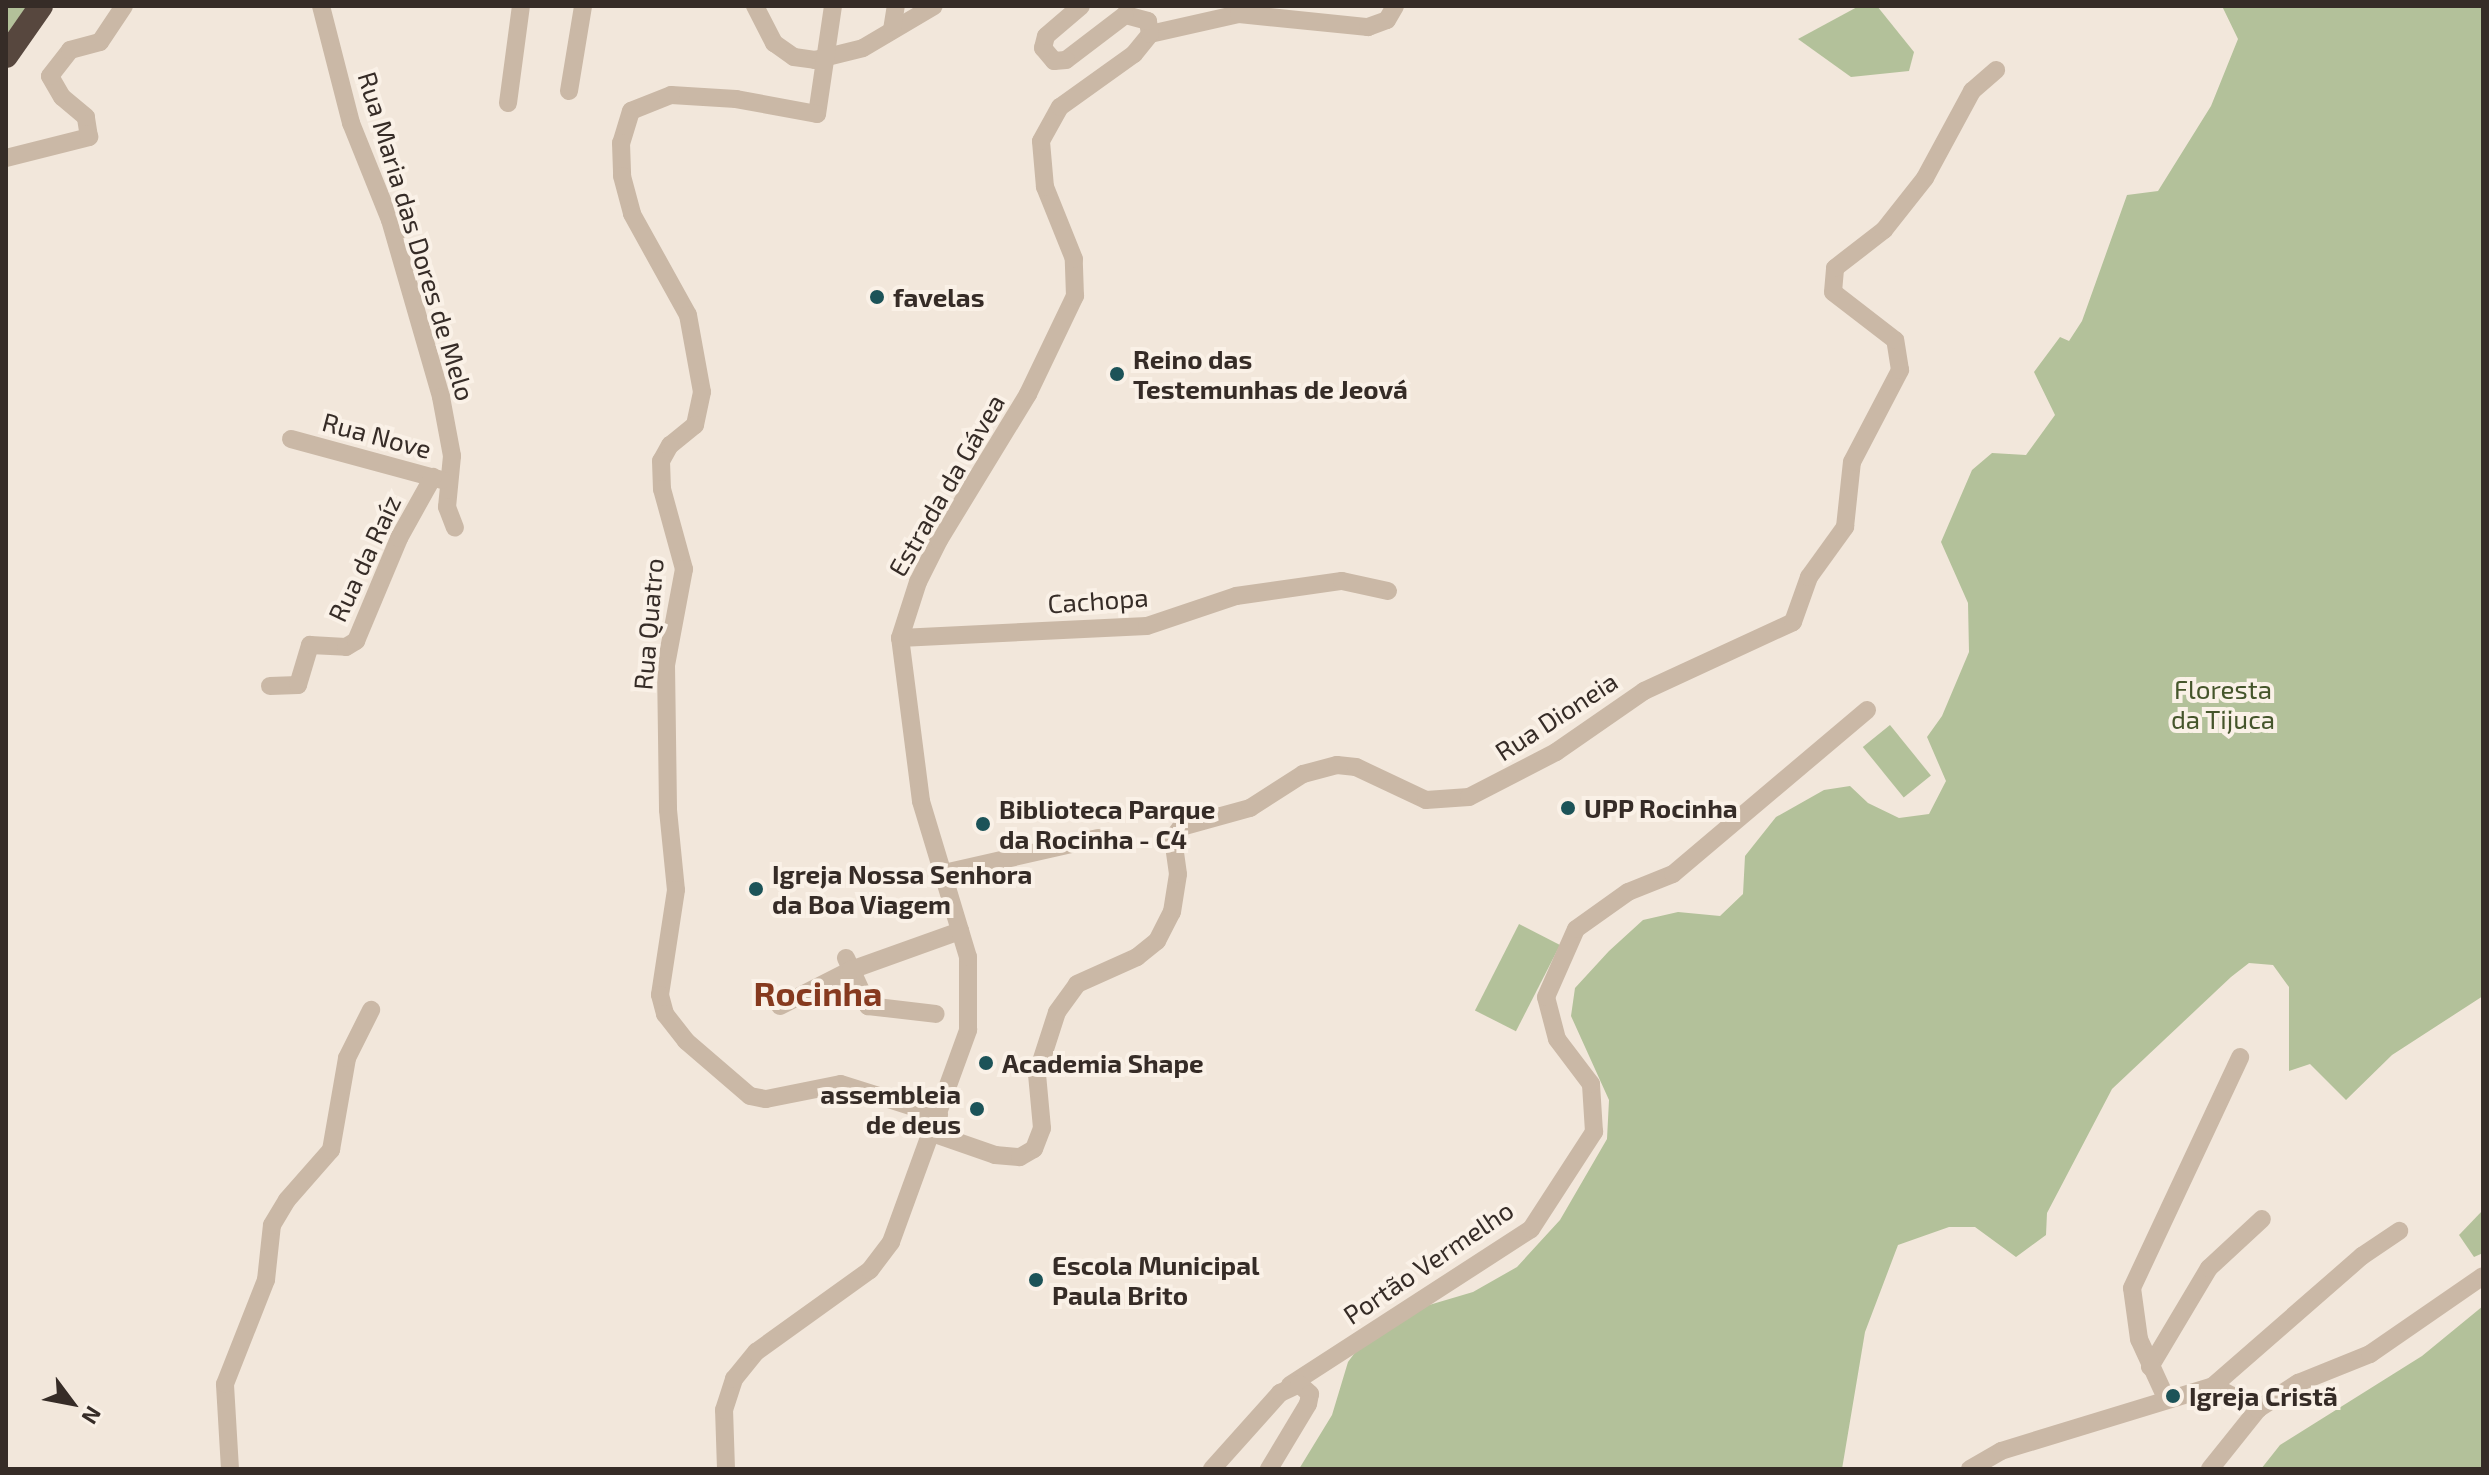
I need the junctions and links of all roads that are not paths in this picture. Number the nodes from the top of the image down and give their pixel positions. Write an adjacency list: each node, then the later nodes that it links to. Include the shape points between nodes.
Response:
1 (41, 6): 16 (highway)
2 (124, 6): 21 (street, via 100,42 70,50 50,76 62,97 86,117 89,137)
3 (321, 6): 23 (street, Rua Maria das Dores de Melo, via 351,123 390,220 441,397 452,456)
4 (521, 6): 20 (street)
5 (583, 6): 19 (street)
6 (755, 6): 13 (street)
7 (769, 6): 13 (street)
8 (833, 6): 17 (street)
9 (896, 6): 14 (street)
10 (934, 6): 14 (street)
11 (1081, 6): 15 (street, via 1046,36 1043,48 1054,61 1066,60 1125,15 1148,21)
12 (1395, 6): 15 (street, via 1387,20 1368,27 1239,14)
13 (765, 29): 17 (street, via 794,57)
14 (892, 30): 17 (street, via 863,48)
15 (1150, 34): 26 (street, Estrada da Gávea, via 1134,54 1072,96 1046,128 1041,167 1074,259 1075,296 1028,394 939,540)
16 (6, 56)
17 (825, 60): 37 (street, Rua Quatro, via 817,114 736,99 671,95 631,111 621,143 622,176 632,214 688,315 702,392 695,425 670,445 661,461 662,489 684,569 666,665 668,810 676,890 660,995 665,1014 686,1041 750,1096 766,1099 841,1084)
18 (1996, 70): 38 (street, Rua Dioneia, via 1972,91 1925,178 1884,230 1835,268 1833,292 1895,340 1900,370 1852,462 1845,527 1809,577 1797,615 1786,628 1684,670 1613,709 1556,752 1469,797 1426,800 1356,767 1337,765 1303,774 1250,808 1181,827 1173,838 1178,874 1172,912 1157,941 1137,957 1077,984 1057,1012 1037,1074 1042,1128 1034,1149 1020,1157 995,1155)
19 (569, 91)
20 (508, 103)
21 (6, 158)
22 (291, 439): 23 (street, Rua Nove)
23 (441, 480): 24 (street, Rua Maria das Dores de Melo); 27 (street, Rua da Raíz, via 399,538 356,641 346,647 310,645 298,685)
24 (455, 528)
25 (1388, 591): 26 (street, Cachopa, via 1342,581 1236,596 1147,626)
26 (900, 638): 30 (street, Estrada da Gávea, via 910,743)
27 (270, 686)
28 (1867, 710): 43 (street, Portão Vermelho, via 1673,874 1628,892 1576,929 1546,997 1557,1039 1591,1084 1594,1132 1531,1229)
29 (1098, 838): 30 (street)
30 (944, 873): 31 (street, Estrada da Gávea)
31 (960, 931): 32 (street); 37 (street, Estrada da Gávea, via 972,997 968,1030)
32 (849, 964): 33 (street); 35 (street, via 868,1006)
33 (780, 1006)
34 (371, 1010): 47 (street, via 347,1058 331,1150 272,1225 266,1280 225,1384)
35 (936, 1014)
36 (2240, 1057): 42 (street, via 2132,1288 2139,1339)
37 (939, 1115): 38 (street, Estrada da Gávea)
38 (932, 1133): 48 (street, Estrada da Gávea, via 899,1227 880,1258 742,1366 724,1410)
39 (2262, 1219): 42 (street, via 2209,1268)
40 (2399, 1231): 44 (street, via 2362,1256)
41 (2483, 1276): 46 (street, via 2370,1354 2298,1383)
42 (2150, 1367): 45 (street)
43 (1290, 1385): 49 (street); 50 (street, via 1305,1387 1308,1404)
44 (2213, 1386): 45 (street); 46 (street)
45 (2166, 1398): 51 (street, via 2147,1410 2001,1451)
46 (2258, 1409): 52 (street)
47 (230, 1469)
48 (726, 1469)
49 (1212, 1469)
50 (1269, 1469)
51 (1970, 1469)
52 (2210, 1469)

